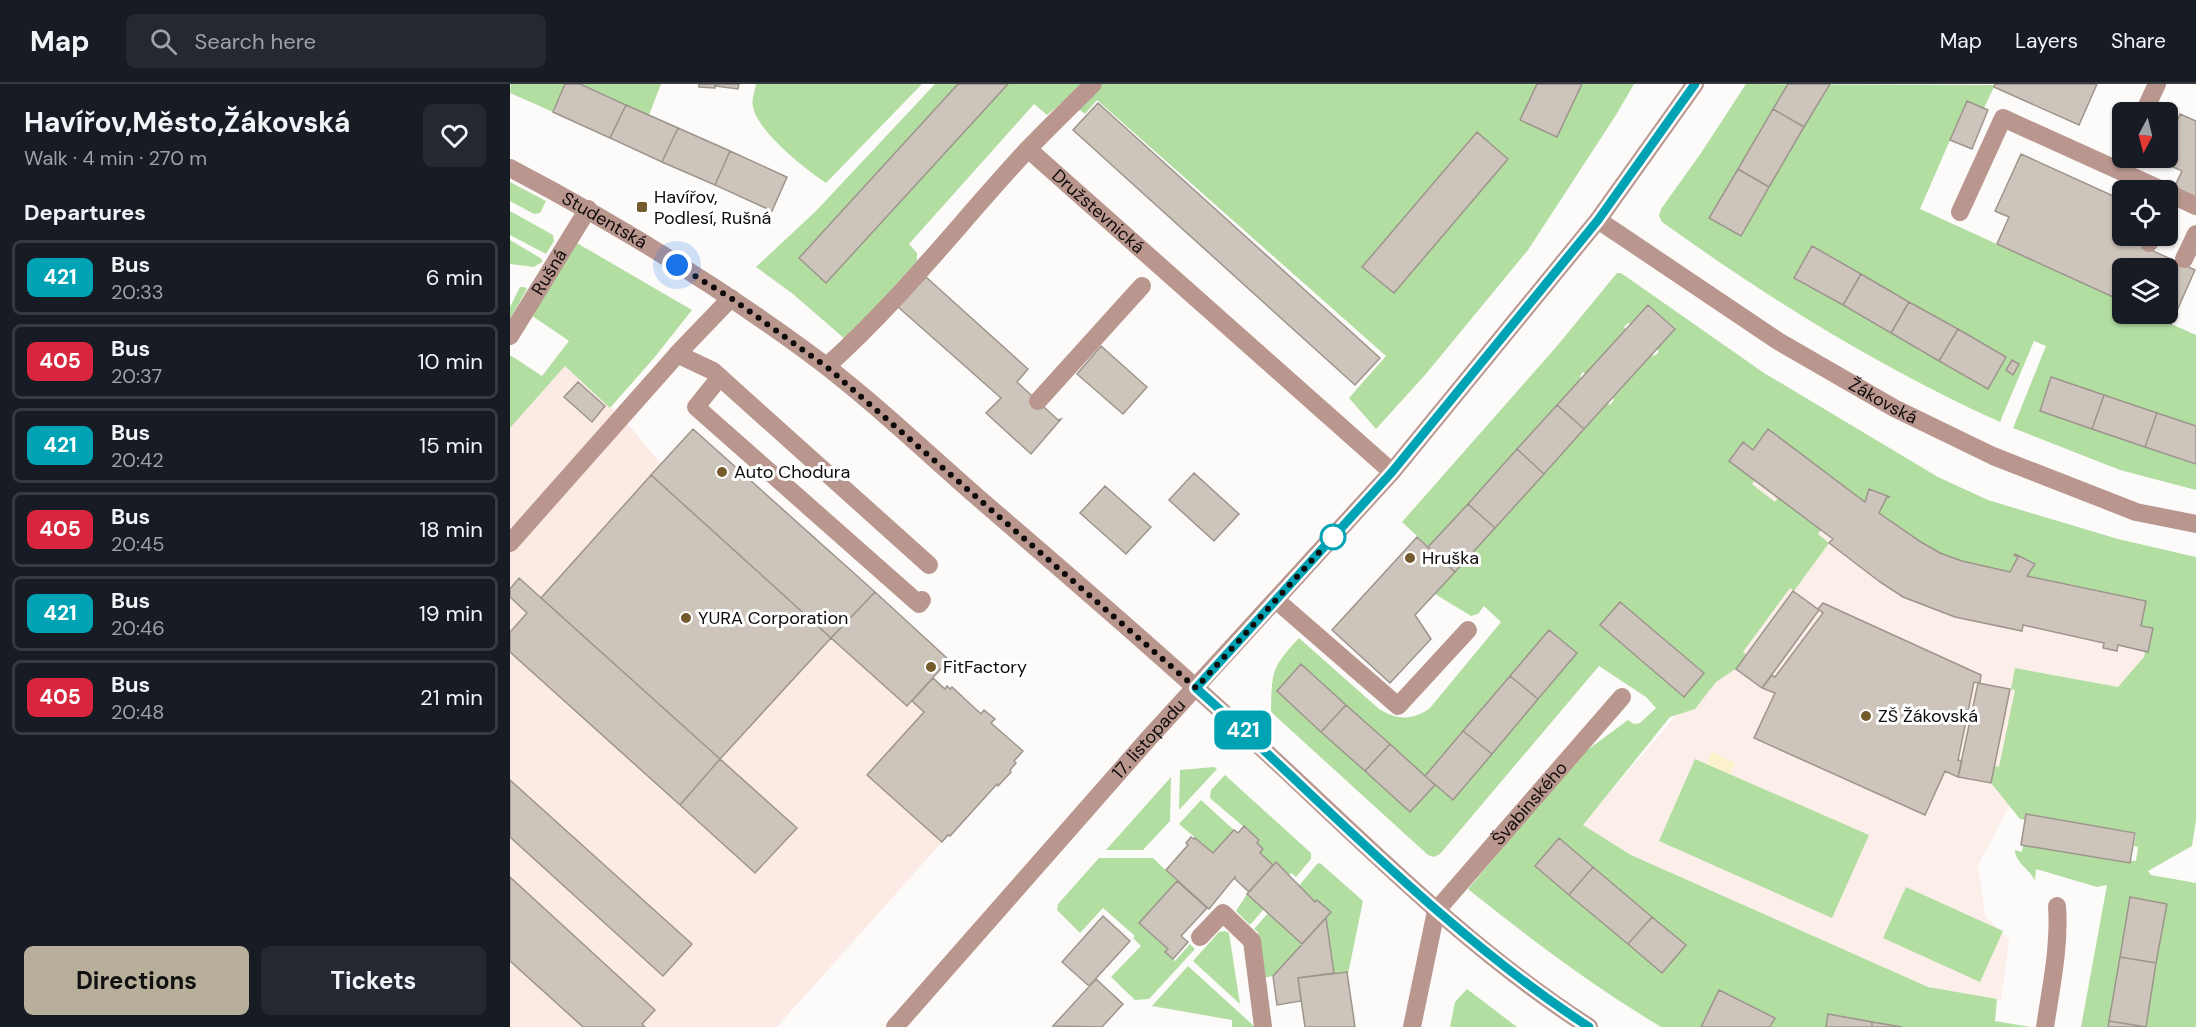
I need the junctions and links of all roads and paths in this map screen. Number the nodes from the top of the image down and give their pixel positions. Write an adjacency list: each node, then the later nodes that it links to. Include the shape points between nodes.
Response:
1 (1093, 84): 5 (street)
2 (1695, 84): 14 (street, 17. listopadu)
3 (2157, 84): 4 (street)
4 (2149, 102)
5 (1028, 149): 21 (street, via 921,270); 24 (street, Družstevnická)
6 (2112, 161): 13 (street, via 2003,118)
7 (510, 168): 12 (street, Studentská)
8 (2126, 168): 9 (street)
9 (2144, 180)
10 (2178, 199): 11 (street)
11 (2196, 206)
12 (588, 209): 18 (street, Studentská); 19 (street, Rušná)
13 (1960, 212)
14 (1598, 220): 24 (street, 17. listopadu); 25 (street, Žákovská, via 1778,341 1894,408 1993,456 2136,512)
15 (2196, 234): 16 (street)
16 (2184, 259)
17 (1142, 286): 23 (street)
18 (731, 298): 20 (street); 21 (street, Studentská)
19 (510, 336)
20 (677, 354): 22 (street); 26 (street)
21 (827, 366): 31 (street, Studentská)
22 (714, 375): 27 (street); 29 (street, via 696,407)
23 (1038, 401)
24 (1392, 472): 28 (street, 17. listopadu)
25 (2196, 524)
26 (510, 543)
27 (929, 565)
28 (1276, 600): 30 (street, via 1398,706); 31 (street, 17. listopadu)
29 (915, 601)
30 (1468, 630)
31 (1196, 688): 34 (street, Studentská); 36 (street, 17. listopadu)
32 (1622, 697): 34 (street, Švabinského)
33 (2057, 906): 40 (street, via 2056,954)
34 (1436, 911): 38 (street); 39 (street, Studentská)
35 (1200, 938): 37 (street, via 1223,913 1252,941)
36 (895, 1027)
37 (1263, 1027)
38 (1412, 1027)
39 (1589, 1027)
40 (2045, 1027)

